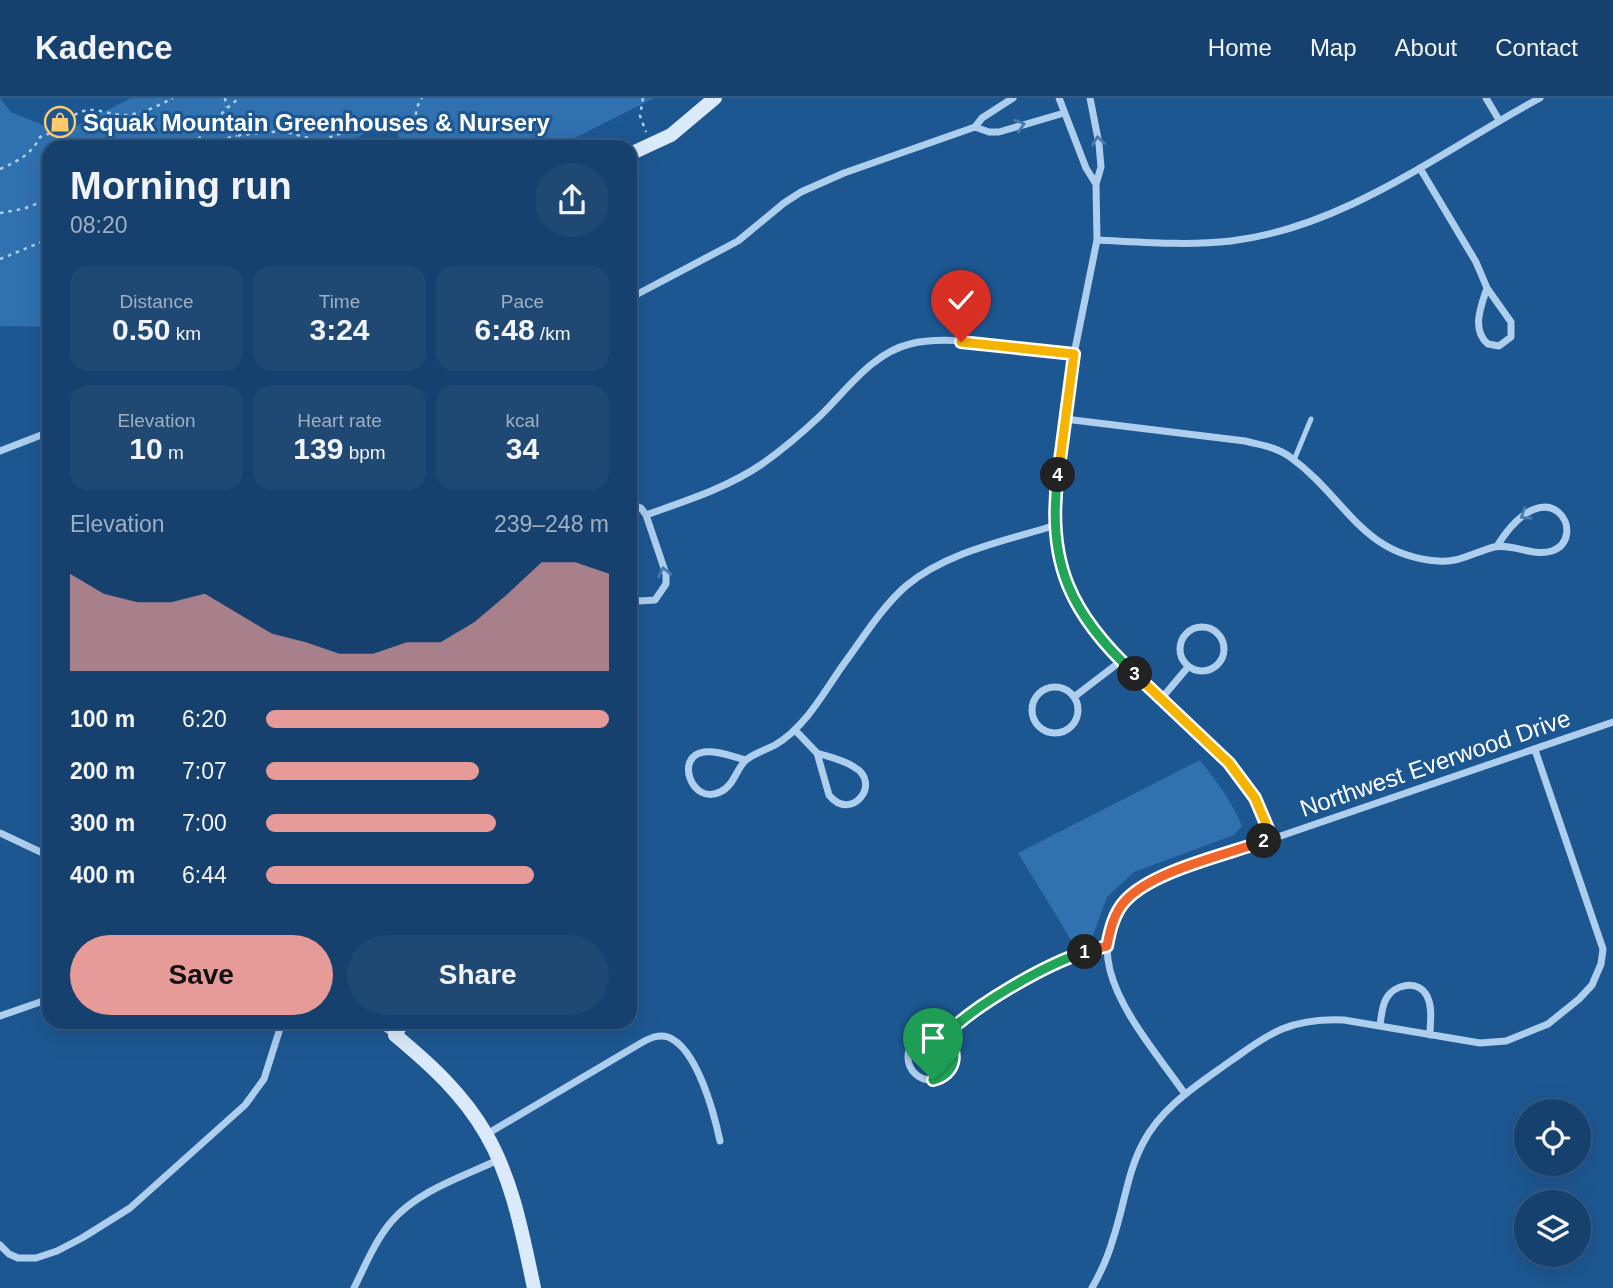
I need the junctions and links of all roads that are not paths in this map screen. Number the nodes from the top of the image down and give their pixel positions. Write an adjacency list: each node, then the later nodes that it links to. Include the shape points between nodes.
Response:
1 (715, 98): 10 (street, via 671,135)
2 (1013, 98): 9 (street)
3 (1059, 98): 7 (street)
4 (1090, 98): 12 (street, one-way to 4, via 1100,144)
5 (1486, 98): 8 (street)
6 (1541, 98): 8 (street)
7 (1064, 113): 9 (street, one-way to 7, via 999,132); 12 (street)
8 (1499, 120): 11 (street)
9 (975, 127): 15 (street, via 810,187 738,241)
10 (637, 151)
11 (1421, 170): 13 (street, via 1307,221 1233,240); 14 (street)
12 (1096, 184): 13 (street)
13 (1097, 240): 16 (street)
14 (1487, 288): 14 (street, via 1513,327 1511,337 1499,346 1488,344 1479,331)
15 (637, 294)
16 (1074, 354): 18 (street); 23 (street, via 961,342 920,342 898,348 878,359 817,419 762,464 708,492)
17 (1311, 418): 21 (lane)
18 (1066, 419): 21 (street, via 1245,440); 24 (street)
19 (42, 435): 20 (street)
20 (0, 451)
21 (1294, 460): 25 (street, via 1377,542 1393,551 1442,562)
22 (637, 507): 23 (street)
23 (646, 515): 26 (street, one-way to 23, via 655,600 666,584)
24 (1053, 526): 27 (street, via 1070,591 1084,617); 32 (street, via 954,558 906,586 878,615)
25 (1497, 546): 25 (street, one-way to 25, via 1538,553 1555,550 1564,541 1567,528 1562,514 1550,507 1537,508 1518,518)
26 (637, 600)
27 (1121, 662): 29 (street); 30 (street)
28 (1188, 667): 28 (street, via 1201,672 1219,663 1223,643 1215,631 1195,628 1184,636 1180,656); 30 (street)
29 (1074, 697): 29 (street, via 1056,687 1042,690 1032,708 1036,722 1047,731 1068,729 1077,718)
30 (1161, 699): 37 (street, via 1245,782)
31 (1613, 722): 33 (street, Northwest Everwood Drive)
32 (795, 730): 34 (street); 35 (street)
33 (1535, 750): 37 (street, Northwest Everwood Drive); 47 (street, via 1599,930 1601,964 1592,985 1579,999 1548,1024 1523,1036 1480,1043)
34 (817, 753): 34 (street, via 832,800 844,805 861,798 866,787 856,767)
35 (746, 760): 35 (street, via 703,752 689,763 691,784 701,793 722,792)
36 (0, 833): 38 (street)
37 (1272, 838): 39 (street, Northwest Everwood Drive, via 1141,887 1124,902 1112,923)
38 (42, 853)
39 (1107, 946): 48 (street, via 1051,966 966,1016); 49 (street, Northwest Everwood Drive, via 1114,987)
40 (42, 1001): 41 (street)
41 (0, 1016)
42 (1380, 1026): 47 (street); 47 (street, via 1384,1000 1406,984 1426,994); 49 (street, via 1324,1019 1283,1028)
43 (280, 1029): 53 (street, via 264,1079 245,1105 130,1208 82,1238 36,1258 18,1258)
44 (387, 1029): 46 (street)
45 (399, 1029): 46 (street)
46 (395, 1035): 50 (street, via 445,1079)
47 (1430, 1035)
48 (944, 1037): 48 (street, via 930,1033 911,1044 909,1066 919,1077 940,1079 951,1069 953,1048)
49 (1185, 1094): 56 (street, via 1143,1143 1114,1239)
50 (487, 1134): 51 (street, via 659,1036 673,1041 687,1055 703,1084); 52 (street)
51 (720, 1140)
52 (498, 1160): 54 (street, via 402,1211 381,1236); 55 (street, via 513,1199)
53 (0, 1245)
54 (354, 1288)
55 (534, 1288)
56 (1092, 1288)

